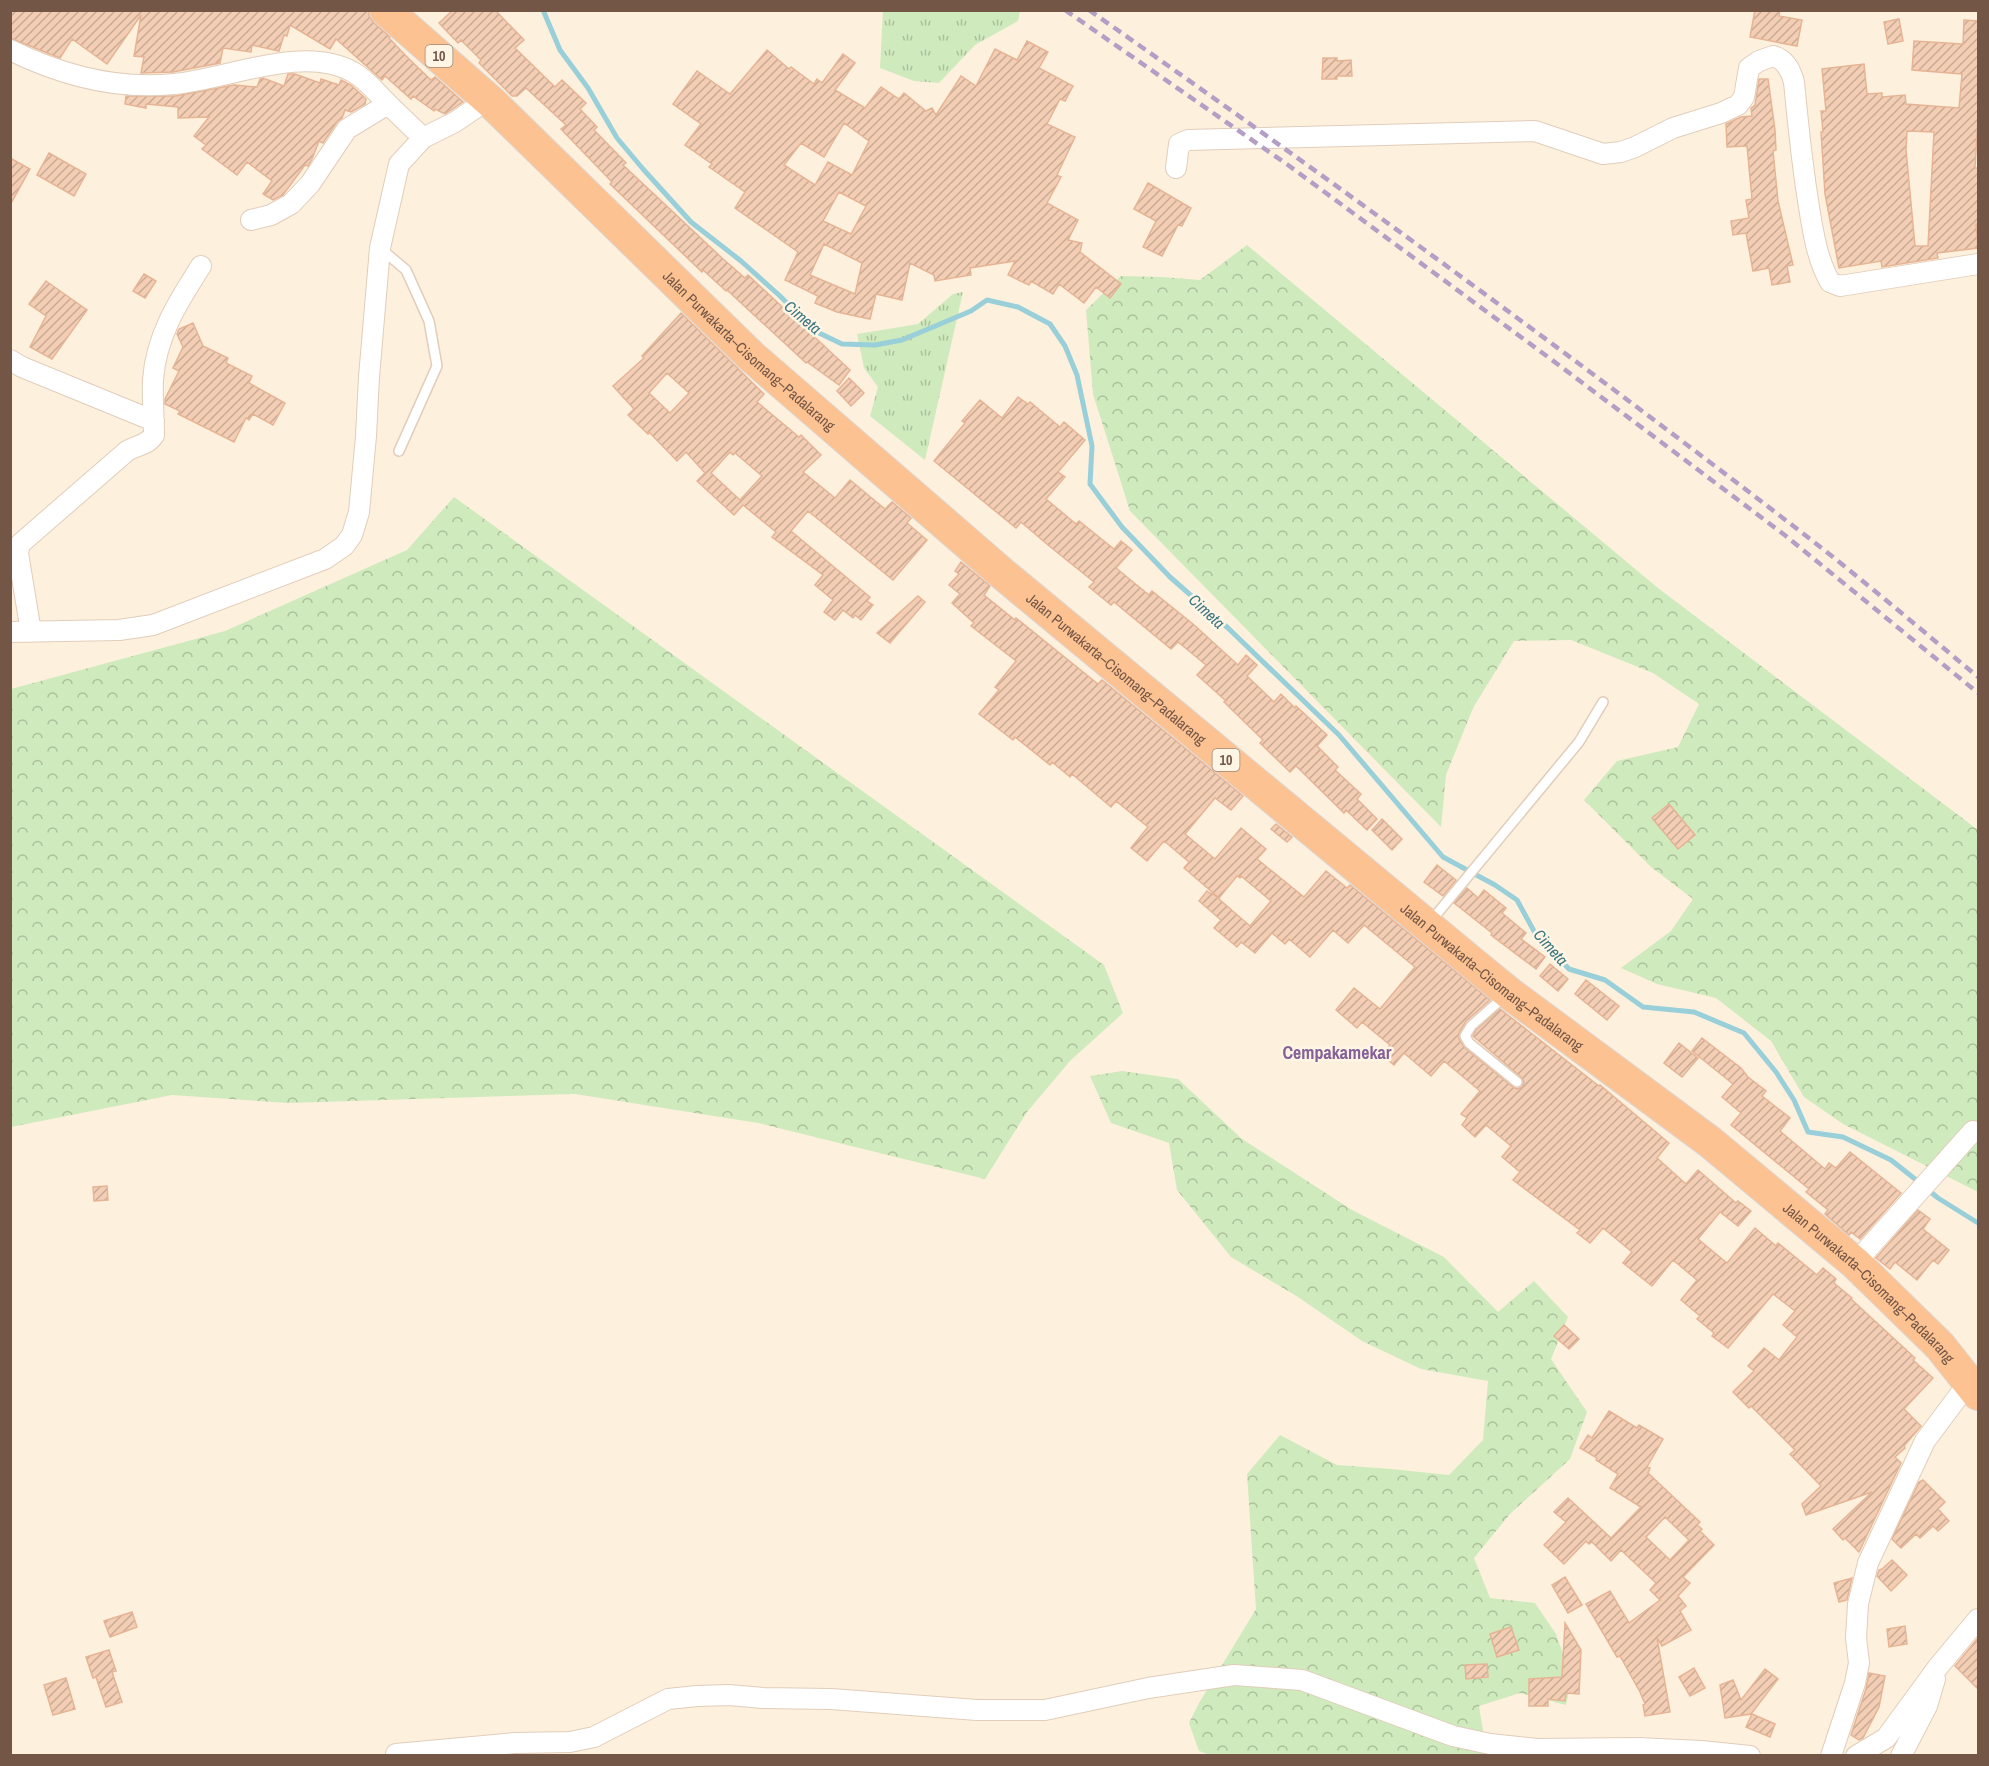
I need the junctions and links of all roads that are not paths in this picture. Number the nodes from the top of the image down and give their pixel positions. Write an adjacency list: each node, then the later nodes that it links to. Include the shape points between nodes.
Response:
1 (386, 10): 3 (highway, Jalan Purwakarta–Cisomang–Padalarang / 10)
2 (10, 50): 4 (street, via 102,82 140,86 176,84 286,63 325,62 353,72)
3 (491, 102): 5 (street); 17 (highway, Jalan Purwakarta–Cisomang–Padalarang / 10, via 751,356 1004,575)
4 (388, 104): 5 (street); 7 (street, via 347,129 310,184 291,204)
5 (423, 138): 8 (street, via 399,164)
6 (1176, 168): 9 (street, via 1179,144 1188,140 1535,131 1603,154 1621,152 1738,105 1744,97 1749,68 1773,56 1783,61 1794,82 1812,230 1830,282 1840,286)
7 (251, 220)
8 (380, 248): 13 (lane, via 406,270 429,321 437,366); 15 (street, via 359,512 344,546 325,559 153,625 119,630)
9 (1978, 264)
10 (201, 266): 12 (street, via 169,318 156,355)
11 (10, 360): 12 (street)
12 (154, 421): 15 (street, via 151,439 127,451 20,544 18,553)
13 (399, 451)
14 (10, 632): 15 (street)
15 (31, 632)
16 (1603, 702): 17 (lane, via 1579,742)
17 (1427, 925): 18 (highway, Jalan Purwakarta–Cisomang–Padalarang / 10)
18 (1509, 993): 19 (lane, via 1465,1036); 21 (highway, Jalan Purwakarta–Cisomang–Padalarang / 10, via 1710,1142)
19 (1517, 1082)
20 (1972, 1131): 21 (street)
21 (1855, 1263): 22 (highway, Jalan Purwakarta–Cisomang–Padalarang / 10, via 1940,1346)
22 (1974, 1388): 27 (street, via 1925,1441 1868,1563 1858,1604 1859,1663)
23 (1978, 1618): 24 (street)
24 (1938, 1668): 28 (street, via 1886,1738); 29 (street, via 1927,1706)
25 (396, 1754): 26 (street, via 570,1742 594,1737 668,1700 697,1696 1045,1710 1234,1675 1302,1680 1453,1736 1490,1744 1537,1749 1648,1749)
26 (1750, 1755)
27 (1831, 1755)
28 (1856, 1755)
29 (1901, 1755)

